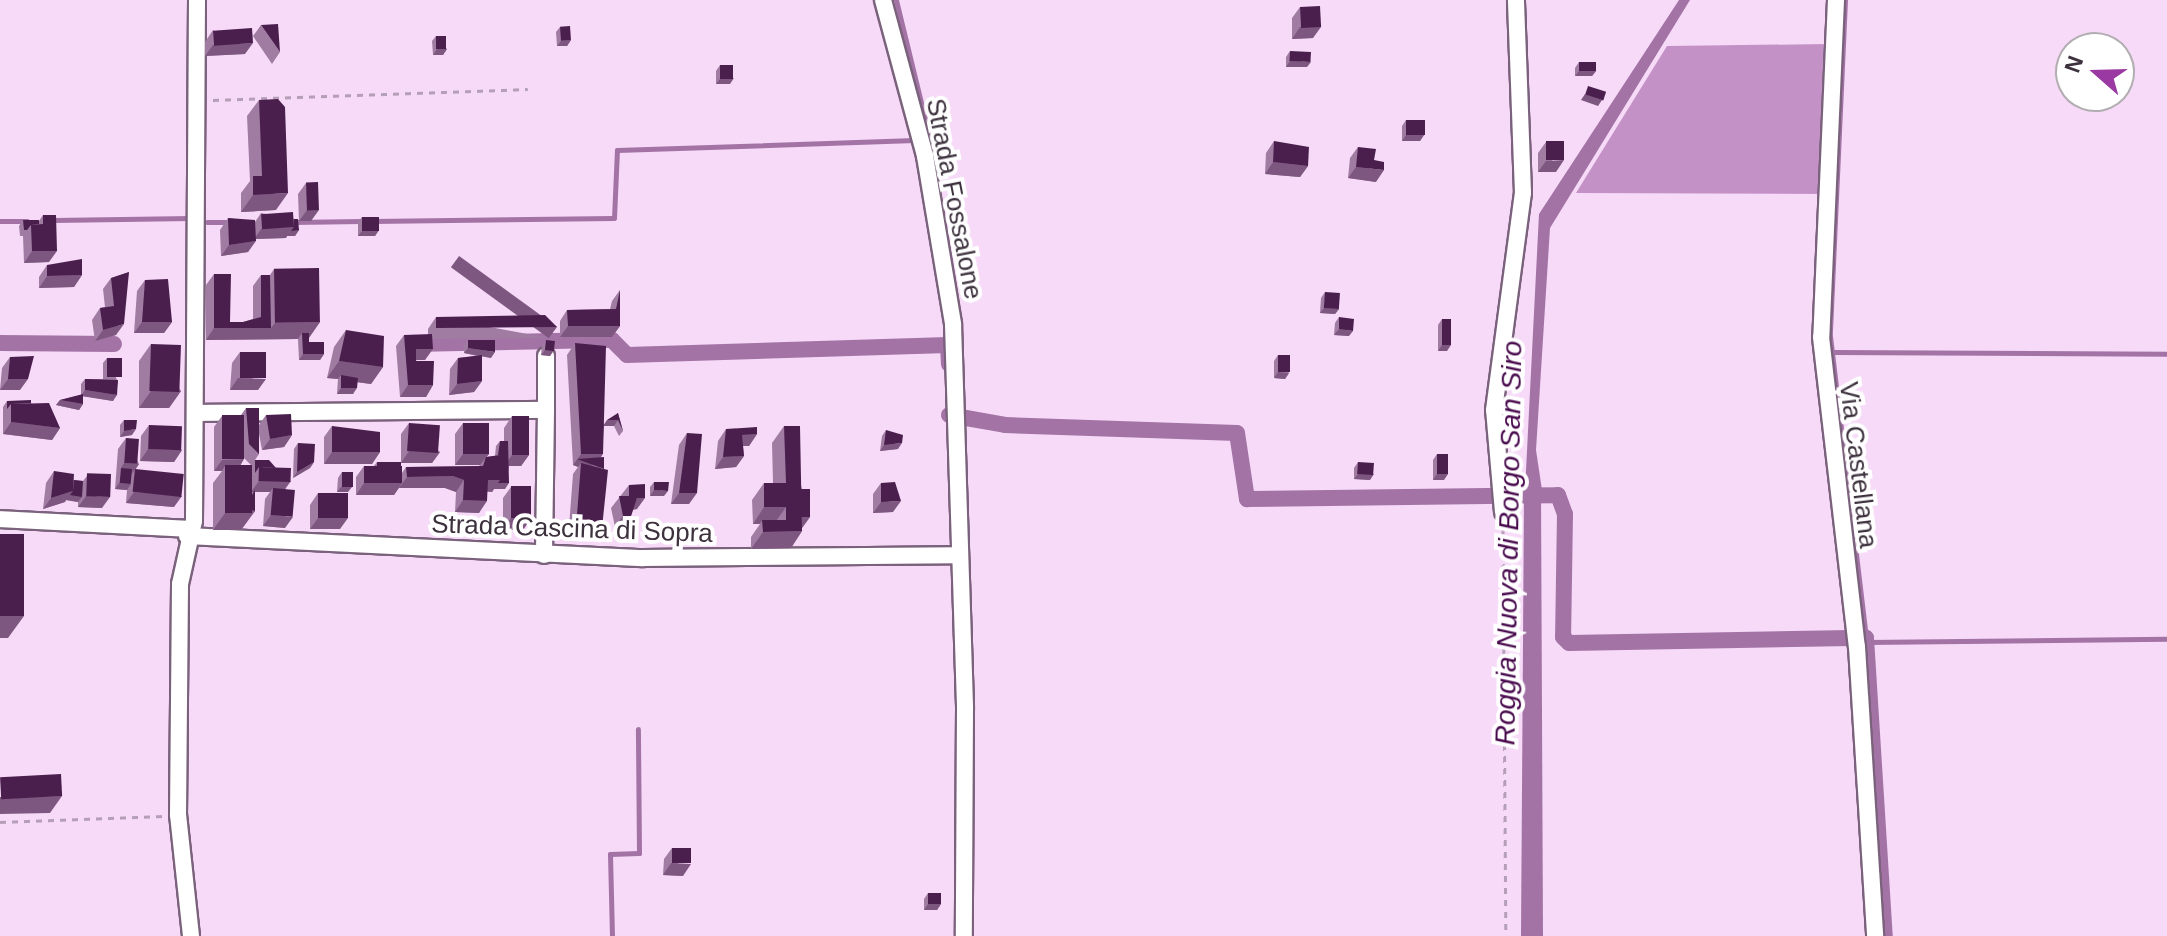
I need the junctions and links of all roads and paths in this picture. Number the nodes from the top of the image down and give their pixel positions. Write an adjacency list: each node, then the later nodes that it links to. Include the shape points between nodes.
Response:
1 (197, 0): 6 (street)
2 (883, 0): 14 (street, Strada Fossalone, via 946,257 957,421)
3 (1516, 0): 10 (street, via 1523,193 1496,361)
4 (1836, 0): 20 (street, Via Castellana, via 1821,337 1856,640)
5 (528, 89): 6 (path)
6 (197, 100): 9 (street)
7 (546, 356): 8 (street)
8 (546, 410): 9 (street); 13 (street)
9 (195, 413): 12 (street)
10 (1503, 498): 19 (path)
11 (0, 519): 12 (street, Strada Cascina di Sopra)
12 (187, 533): 13 (street, Strada Cascina di Sopra); 15 (street, via 180,584)
13 (544, 555): 14 (street, Strada Cascina di Sopra)
14 (956, 555): 18 (street, Strada Fossalone, via 965,709)
15 (178, 815): 16 (path); 17 (street)
16 (0, 822)
17 (191, 936)
18 (964, 936)
19 (1506, 936)
20 (1875, 936)

